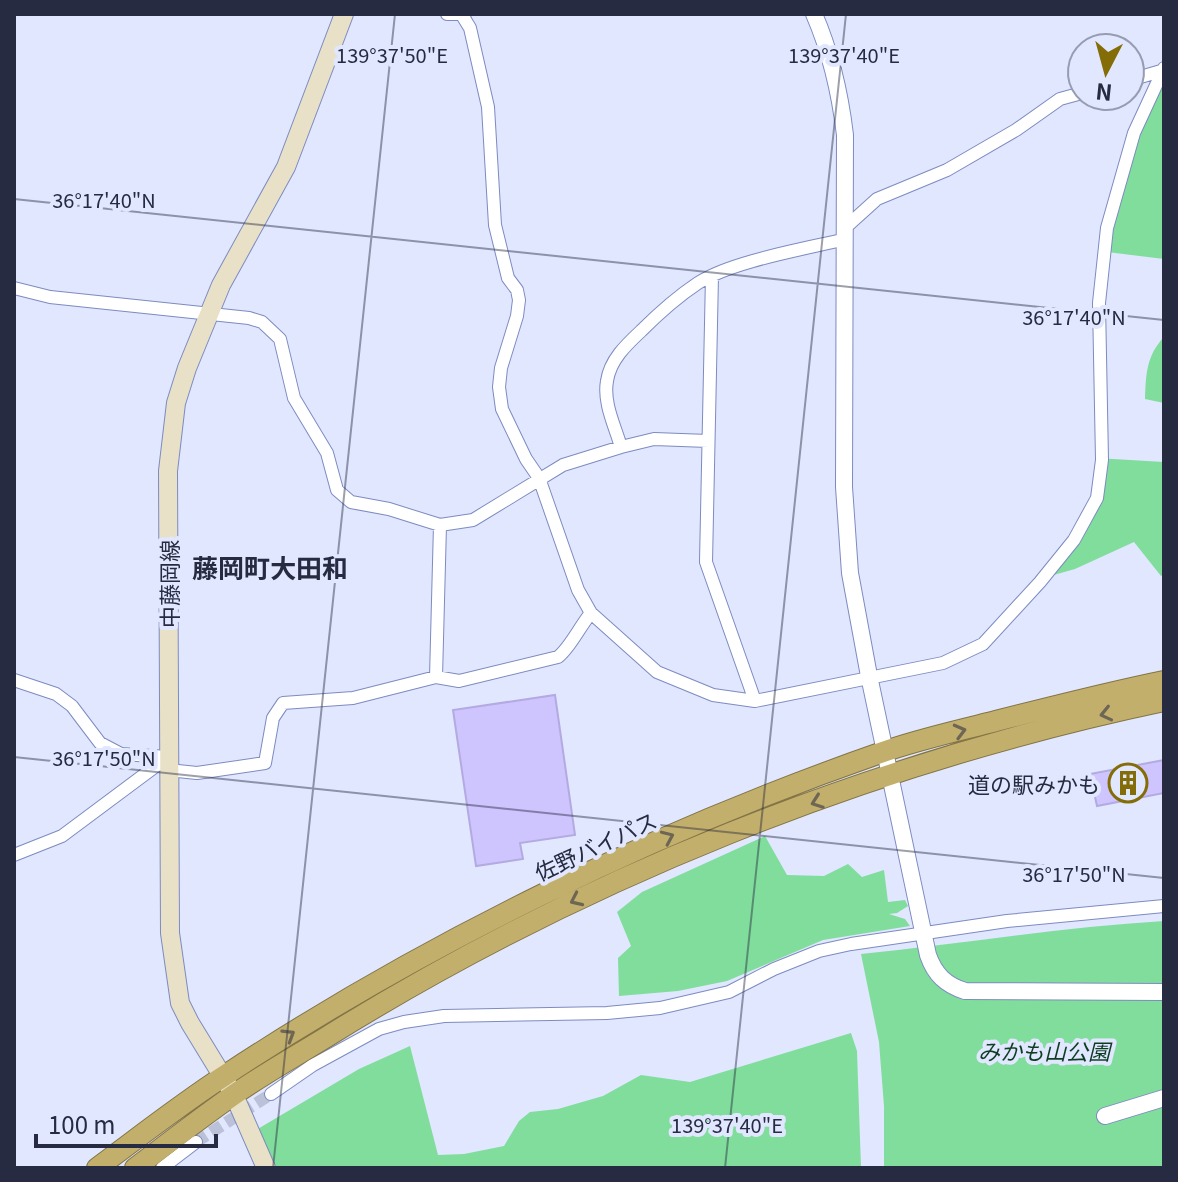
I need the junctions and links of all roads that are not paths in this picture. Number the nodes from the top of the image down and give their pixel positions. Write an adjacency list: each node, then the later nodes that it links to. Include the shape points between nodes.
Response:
1 (344, 14): 10 (main road, 中藤岡線, via 286,167)
2 (447, 14): 4 (street)
3 (814, 14): 7 (street, via 830,54 842,109)
4 (463, 15): 13 (street, via 488,107 495,225 519,300 503,357 502,409)
5 (1162, 69): 16 (street, via 1134,133 1107,228 1099,303 1102,460 1089,515 1040,582 983,644 943,663)
6 (1066, 97): 7 (street, via 947,170 877,199)
7 (846, 233): 8 (street); 16 (street, via 846,533)
8 (712, 276): 11 (street); 12 (street, via 653,319 613,362 606,397)
9 (14, 288): 10 (street, via 50,297)
10 (209, 313): 14 (street, via 262,322 280,339 294,398 327,453 337,490 351,502); 23 (main road, 中藤岡線, via 183,380 171,433)
11 (708, 441): 12 (street, via 654,439); 20 (street, via 706,562)
12 (621, 447): 13 (street)
13 (539, 478): 14 (street, via 473,520); 15 (street)
14 (440, 525): 17 (street)
15 (591, 613): 17 (street, via 558,657 459,681); 20 (street, via 657,672 713,695)
16 (869, 676): 20 (street); 22 (street)
17 (436, 677): 23 (street, via 353,698 283,703 273,718 265,763 197,773)
18 (14, 680): 23 (street, via 56,694 100,743 121,754)
19 (1164, 681): 22 (highway, 佐野バイパス, one-way to 19)
20 (755, 701)
21 (1164, 701): 24 (highway, 佐野バイパス, one-way to 24, via 1048,728)
22 (885, 751): 24 (street); 29 (highway, 佐野バイパス, one-way to 22, via 361,990 518,908 697,825)
23 (168, 764): 25 (street, via 62,836); 29 (main road, 中藤岡線, via 170,933 176,987 190,1023)
24 (890, 775): 27 (street); 31 (highway, 佐野バイパス, one-way to 31, via 688,850 524,925 384,1001)
25 (14, 855)
26 (1164, 906): 27 (street)
27 (924, 934): 28 (street, via 936,973 965,991); 30 (street, via 819,951 729,992 660,1008 404,1022 379,1029)
28 (1164, 992)
29 (223, 1076): 31 (main road, 中藤岡線); 35 (highway, 佐野バイパス)
30 (271, 1094)
31 (234, 1095): 36 (highway, 佐野バイパス); 38 (main road, 中藤岡線)
32 (1164, 1098): 33 (street)
33 (1105, 1116)
34 (196, 1142): 37 (street)
35 (97, 1168)
36 (135, 1168)
37 (162, 1168)
38 (266, 1168)

